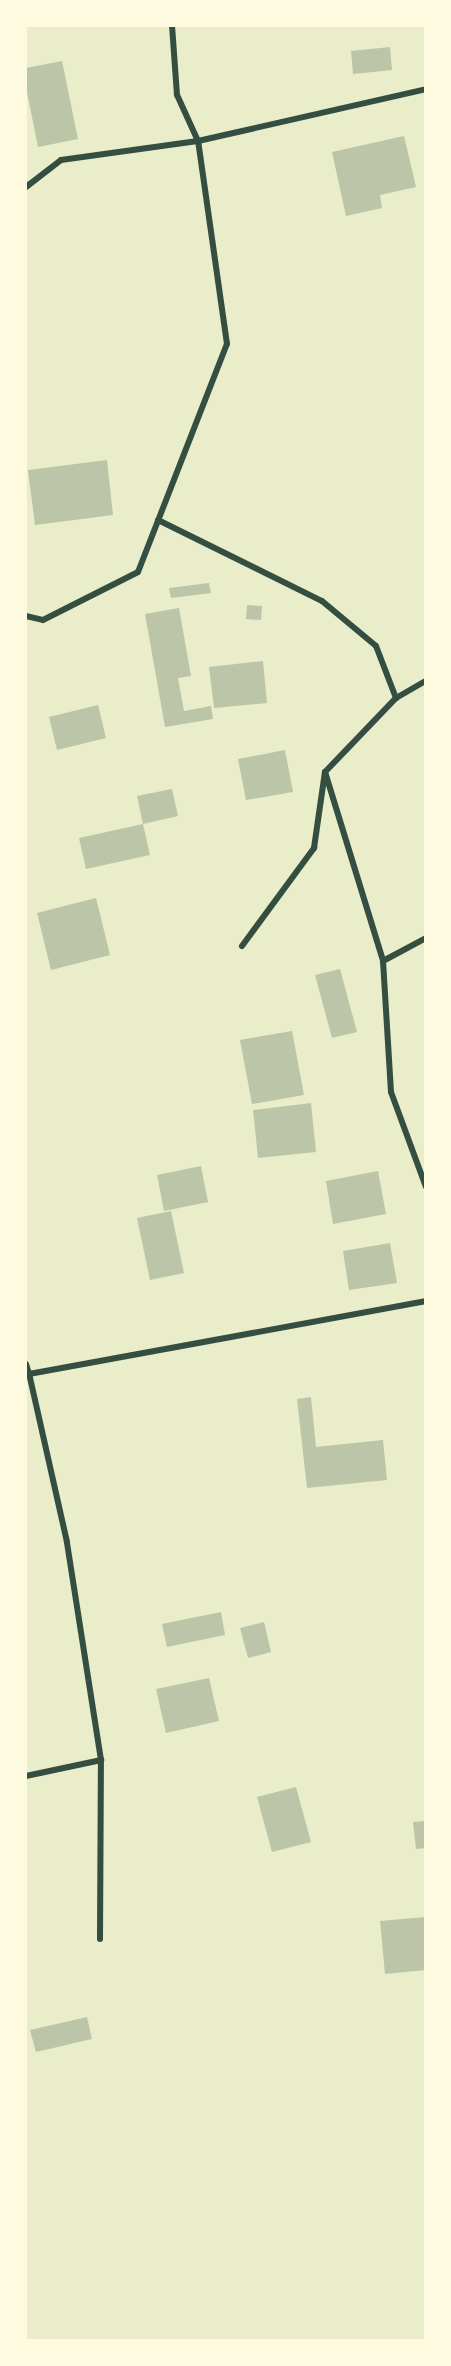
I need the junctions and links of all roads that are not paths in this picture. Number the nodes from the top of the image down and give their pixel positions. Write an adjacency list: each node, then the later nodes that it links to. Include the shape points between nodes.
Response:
1 (172, 26): 3 (street, via 177,95)
2 (426, 88): 3 (street)
3 (198, 141): 4 (street, via 61,160); 5 (street, via 227,344)
4 (26, 187)
5 (158, 520): 6 (street, via 138,572 43,620); 8 (street, via 322,601 376,646)
6 (26, 616)
7 (426, 681): 8 (street)
8 (396, 698): 9 (street)
9 (325, 772): 11 (street, via 314,848); 12 (street)
10 (426, 938): 12 (street)
11 (242, 946)
12 (383, 961): 13 (street, via 391,1092)
13 (426, 1187)
14 (426, 1301): 16 (street)
15 (26, 1364): 16 (street)
16 (29, 1374): 17 (street, via 67,1542)
17 (101, 1760): 18 (street); 19 (street)
18 (26, 1776)
19 (100, 1939)

